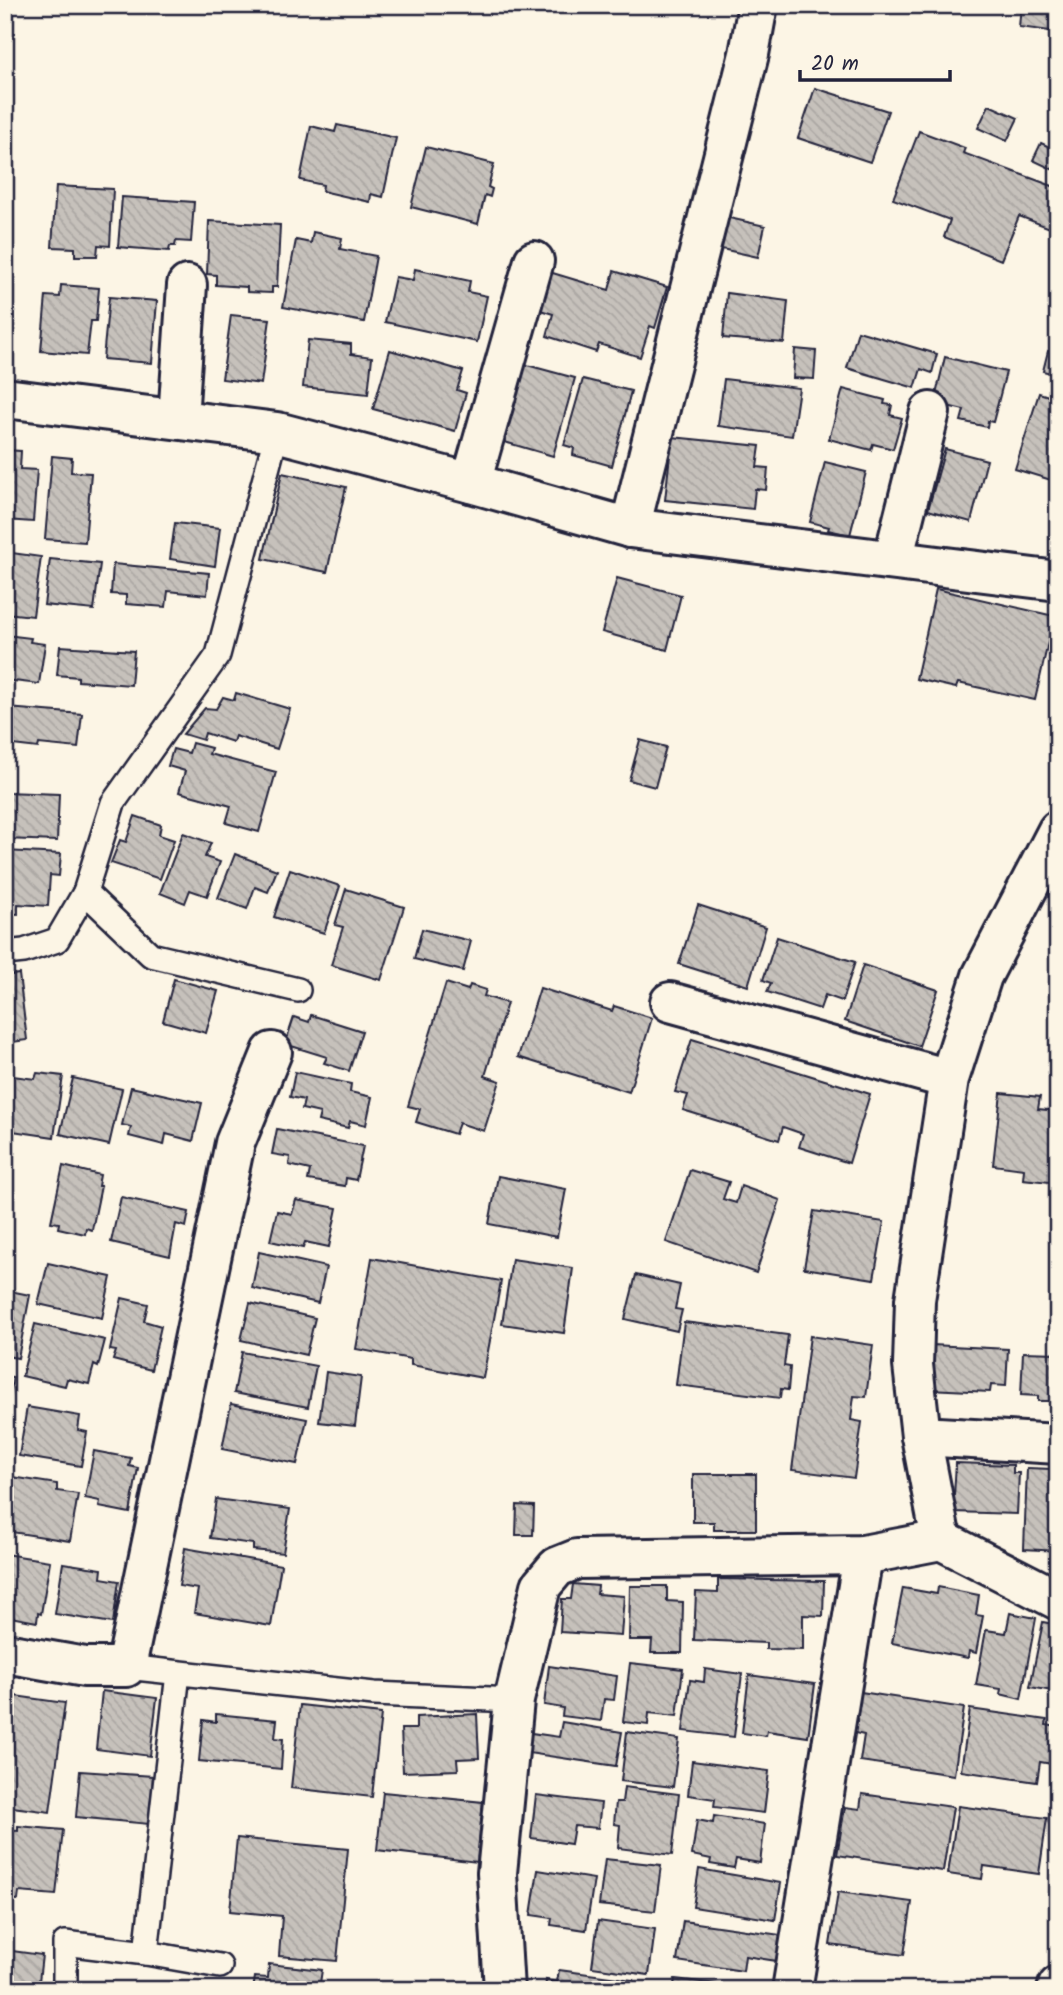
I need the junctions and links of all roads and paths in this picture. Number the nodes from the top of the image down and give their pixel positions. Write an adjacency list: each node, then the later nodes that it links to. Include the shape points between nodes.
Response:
1 (758, 5): 9 (street)
2 (534, 261): 8 (street)
3 (187, 285): 6 (street)
4 (5, 398): 6 (street)
5 (930, 412): 10 (street)
6 (178, 419): 7 (street)
7 (277, 432): 8 (street); 13 (lane, via 218,655 113,803)
8 (471, 483): 9 (street)
9 (630, 528): 10 (street)
10 (893, 560): 11 (street)
11 (1058, 581)
12 (1058, 830): 18 (street, via 982,976)
13 (85, 892): 14 (lane, via 57,940); 15 (lane, via 151,955)
14 (5, 953)
15 (298, 990)
16 (670, 1002): 18 (street)
17 (272, 1052): 25 (street, via 235,1143)
18 (949, 1079): 19 (street, via 915,1300 913,1365)
19 (920, 1436): 20 (street); 21 (street)
20 (1058, 1444)
21 (941, 1540): 22 (street); 23 (street)
22 (863, 1555): 27 (street, via 577,1559 557,1567 541,1587); 32 (street)
23 (1058, 1600)
24 (5, 1653): 25 (street, via 85,1667)
25 (126, 1667): 26 (lane)
26 (178, 1673): 27 (lane, via 374,1695); 28 (lane)
27 (514, 1700): 31 (street, via 497,1873)
28 (146, 1953): 29 (lane); 30 (lane, via 65,1943)
29 (220, 1966)
30 (65, 1990)
31 (504, 1990)
32 (792, 1990)

